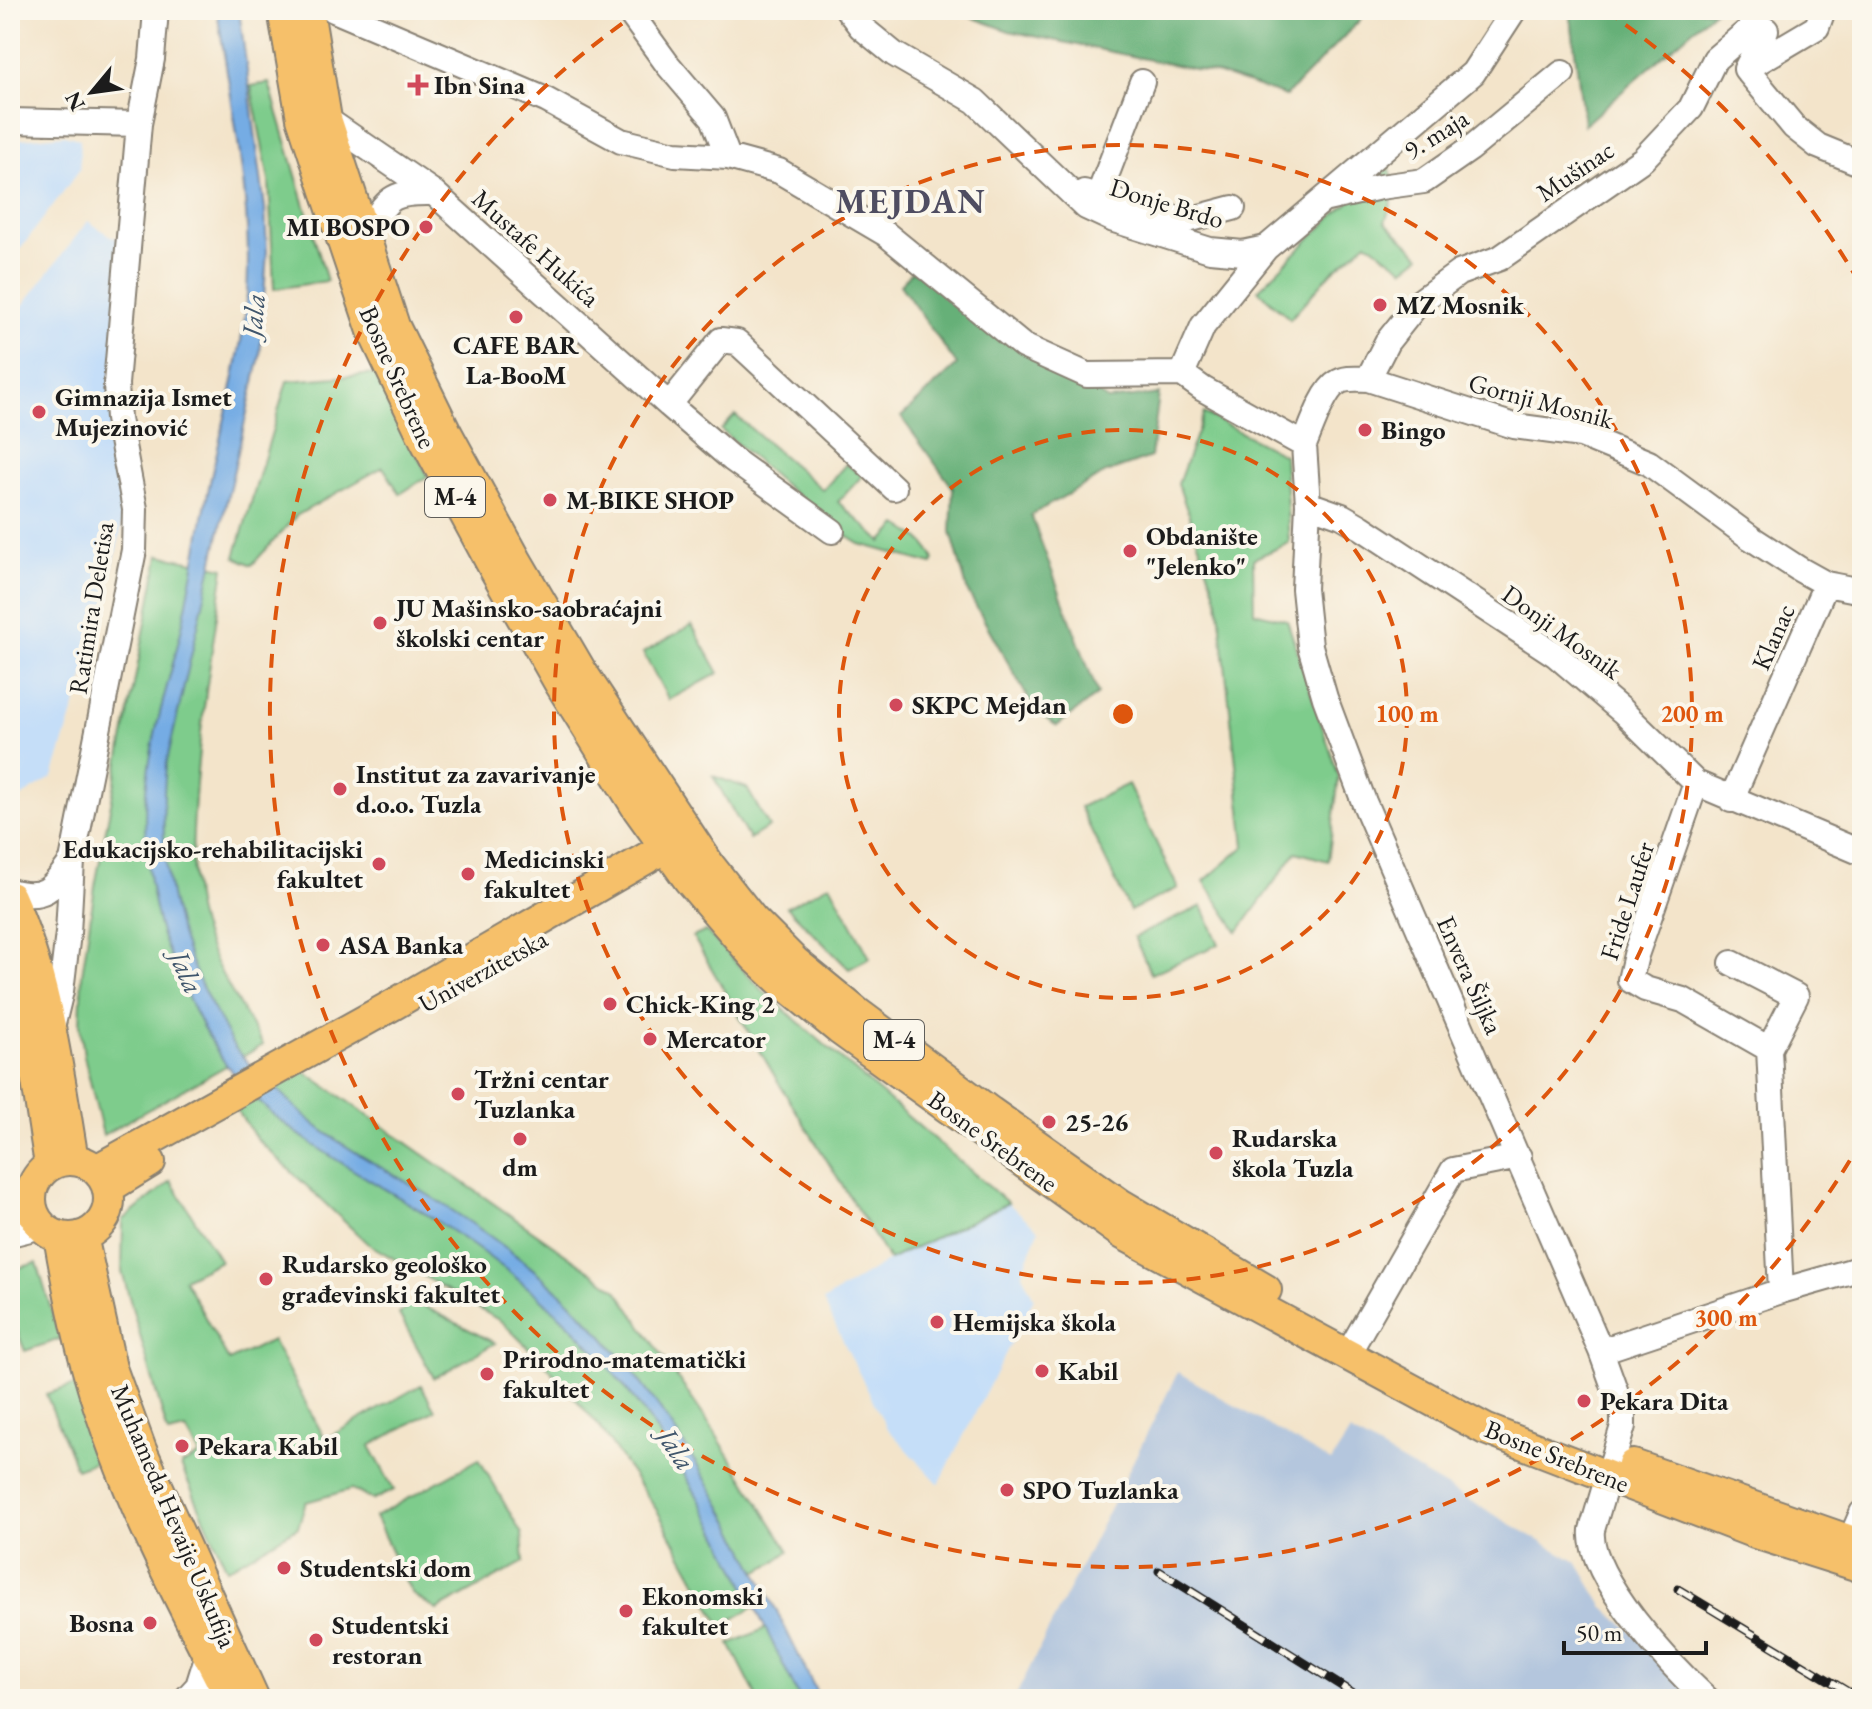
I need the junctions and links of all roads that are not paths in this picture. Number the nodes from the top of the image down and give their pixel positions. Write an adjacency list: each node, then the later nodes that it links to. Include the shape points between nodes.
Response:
1 (156, 10): 14 (street, Ratimira Deletisa)
2 (283, 10): 12 (main road, M-4)
3 (308, 10): 12 (main road, M-4)
4 (334, 10): 15 (street, via 546,100 621,141 675,154)
5 (628, 10): 15 (street, via 713,118)
6 (848, 10): 17 (street, Donje Brdo, via 894,54 975,101)
7 (1514, 10): 20 (street, 9. maja, via 1473,73)
8 (1823, 10): 9 (street, via 1817,27)
9 (1746, 69): 16 (street, via 1794,127 1818,146); 25 (street, Mušinac, via 1766,30 1756,24 1715,59 1691,108 1643,159 1500,258 1459,273 1418,303 1387,342)
10 (1562, 73): 20 (street, 9. maja, via 1424,181)
11 (1142, 82): 19 (street, Donje Brdo)
12 (314, 119): 18 (street); 22 (main road, Bosne Srebrene / M-4); 35 (main road, Bosne Srebrene / M-4, via 373,331 425,440 559,682)
13 (10, 121): 14 (street)
14 (139, 124): 37 (street, Ratimira Deletisa, via 116,384 135,509 134,550)
15 (728, 157): 24 (street, via 779,171 886,234 1023,346 1087,375)
16 (1862, 164)
17 (1059, 183): 19 (street, Donje Brdo); 23 (street, Donje Brdo, via 1086,207 1210,250 1243,253)
18 (434, 193): 22 (street, Mustafe Hukića, via 403,192 388,201); 26 (street, Mustafe Hukića)
19 (1098, 197): 21 (street, Donje Brdo, via 1188,220)
20 (1320, 200): 23 (street, 9. maja)
21 (1233, 208)
22 (364, 236): 35 (main road, Bosne Srebrene / M-4, via 394,326 501,533)
23 (1266, 248): 24 (street, 9. maja, via 1203,326)
24 (1182, 374): 27 (street)
25 (1368, 379): 27 (street, via 1336,383); 31 (street, Gornji Mosnik, via 1514,426 1581,435 1649,463 1751,538)
26 (669, 405): 28 (street, via 721,340 737,342); 30 (street, Mustafe Hukića, via 732,459)
27 (1304, 445): 29 (street, Envera Šiljka)
28 (894, 488)
29 (1308, 504): 33 (street, Donji Mosnik, via 1361,527 1556,655); 43 (street, Envera Šiljka, via 1304,589 1310,646 1325,698 1364,802)
30 (832, 531)
31 (1826, 584): 32 (street, Gornji Mosnik); 34 (street, Klanac)
32 (1862, 591)
33 (1696, 783): 34 (street, Donji Mosnik); 42 (street, Fride Laufer, via 1630,980 1683,1000)
34 (1731, 800): 36 (street, Donji Mosnik)
35 (682, 848): 44 (main road, Univerzitetska, via 250,1092); 49 (main road, Bosne Srebrene / M-4, via 795,962 990,1112 1120,1204); 51 (main road, Bosne Srebrene / M-4, via 735,935 784,984 1123,1234 1485,1429)
36 (1862, 853)
37 (72, 861): 38 (street, via 41,894); 41 (street, Ratimira Deletisa, via 61,991)
38 (10, 894): 41 (main road, via 32,953)
39 (10, 950): 44 (main road, via 30,1036)
40 (1732, 963): 42 (street, via 1796,996)
41 (51, 1030): 44 (main road)
42 (1769, 1049): 48 (street)
43 (1519, 1157): 49 (street, via 1453,1170); 50 (street, Envera Šiljka)
44 (82, 1171): 45 (main road, via 35,1183); 45 (main road, via 107,1212 93,1231)
45 (45, 1226): 46 (street); 54 (main road, Muhameda Hevaije Uskufija, via 119,1460); 57 (main road, Muhameda Hevaije Uskufija)
46 (10, 1234)
47 (1862, 1268): 48 (street)
48 (1781, 1291): 50 (street)
49 (1354, 1343): 51 (main road, Bosne Srebrene / M-4)
50 (1601, 1351): 51 (street, Envera Šiljka, via 1623,1412)
51 (1610, 1467): 53 (main road, Bosne Srebrene / M-4); 58 (street, Envera Šiljka, via 1592,1530 1595,1554 1640,1628)
52 (1862, 1513): 53 (street, Bosne Srebrene)
53 (1858, 1551)
54 (208, 1654): 55 (street, via 198,1686); 56 (main road, Muhameda Hevaije Uskufija)
55 (186, 1699)
56 (231, 1699)
57 (254, 1699)
58 (1707, 1699)

